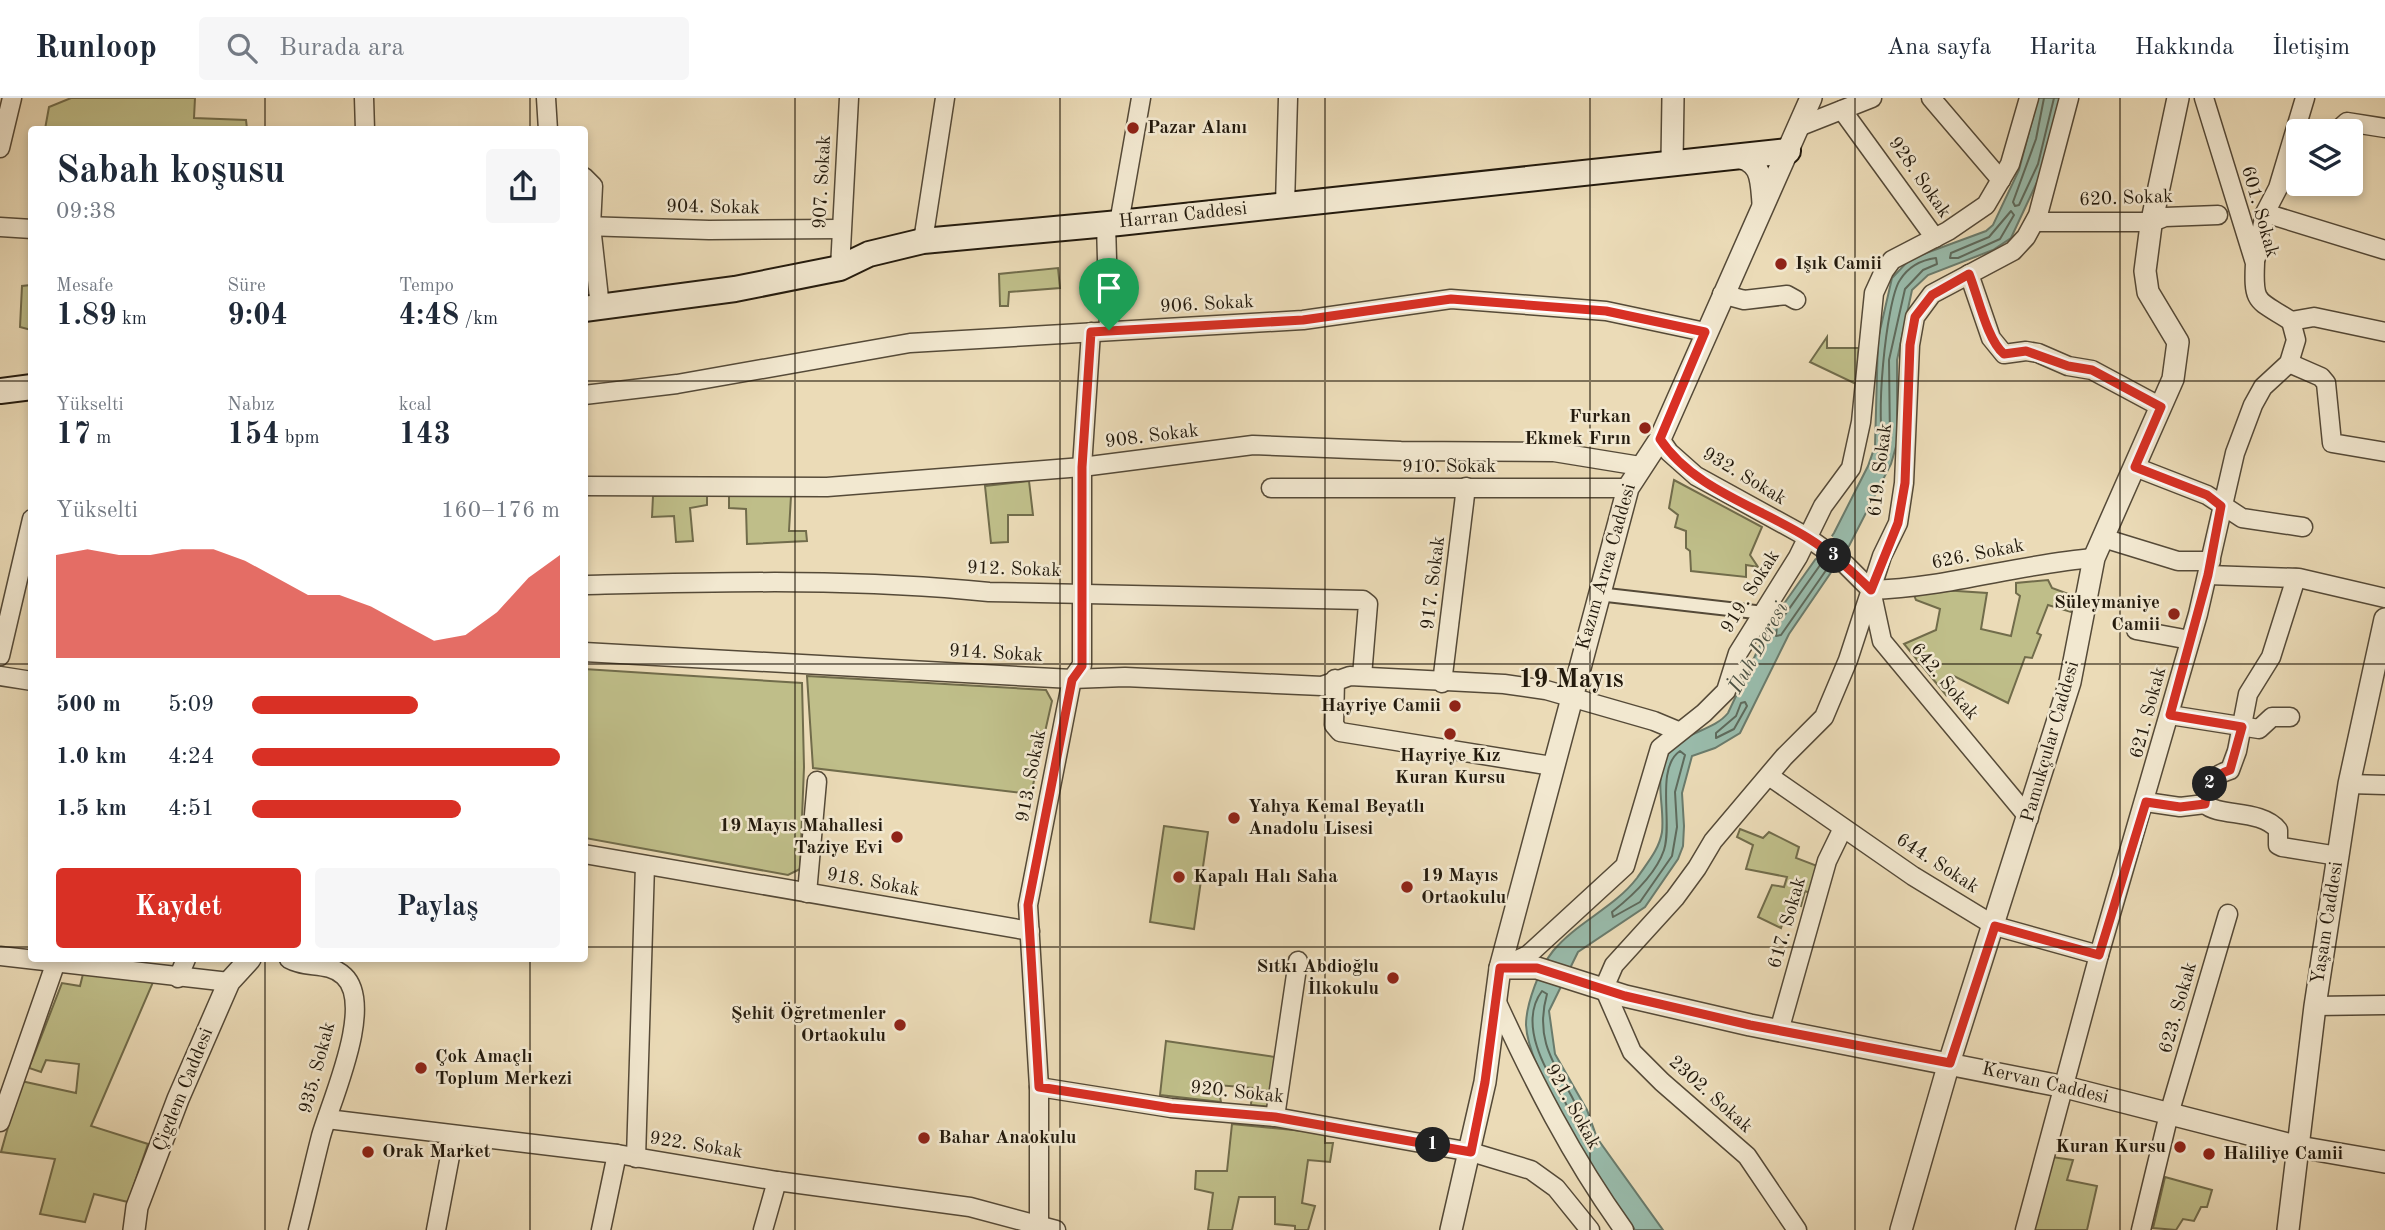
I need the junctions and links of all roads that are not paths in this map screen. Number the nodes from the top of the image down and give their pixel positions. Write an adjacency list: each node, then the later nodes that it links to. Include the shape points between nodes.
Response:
1 (12, 98): 24 (street)
2 (364, 98): 20 (street)
3 (546, 98): 21 (street)
4 (849, 98): 41 (street, 907. Sokak)
5 (945, 98): 43 (street)
6 (1141, 98): 37 (street, 913. Sokak)
7 (1288, 98): 31 (street)
8 (1672, 98): 27 (street)
9 (1811, 98): 22 (street, Kazım Arıca Caddesi)
10 (1872, 98): 17 (street)
11 (1931, 98): 29 (street)
12 (2029, 98): 29 (street, 919. Sokak, via 2021,134)
13 (2069, 98): 35 (street, 619. Sokak)
14 (2178, 98): 36 (street, Pamukçular Caddesi)
15 (2204, 98): 45 (street, 601. Sokak)
16 (2305, 98): 18 (street)
17 (1842, 110): 22 (street); 42 (street, 928. Sokak)
18 (2301, 119)
19 (2363, 125): 23 (street)
20 (365, 126)
21 (548, 126)
22 (1801, 126): 25 (street, Kazım Arıca Caddesi)
23 (2385, 128)
24 (0, 148)
25 (1788, 151): 26 (main road, Harran Caddesi); 32 (street, Kazım Arıca Caddesi)
26 (1734, 156): 27 (main road, Harran Caddesi); 32 (street, via 1754,162 1759,169)
27 (1672, 161): 31 (main road, Harran Caddesi)
28 (2286, 171): 33 (street)
29 (2001, 180): 42 (street, 919. Sokak, via 1986,205)
30 (588, 181): 38 (street, via 593,186)
31 (1284, 205): 37 (main road, Harran Caddesi)
32 (1763, 206): 48 (street, Kazım Arıca Caddesi)
33 (2265, 213): 44 (street); 45 (street)
34 (2218, 215): 36 (street, 620. Sokak, via 2165,217)
35 (2036, 222): 36 (street, 620. Sokak); 47 (street, 619. Sokak, via 2013,251)
36 (2152, 222): 59 (street, Pamukçular Caddesi, via 2146,284 2175,334 2179,350)
37 (1113, 224): 43 (main road, Harran Caddesi); 52 (street, 913. Sokak)
38 (588, 226): 41 (street, 904. Sokak); 50 (street)
39 (0, 227): 40 (street)
40 (28, 229)
41 (840, 229): 46 (street, 907. Sokak)
42 (1935, 238): 72 (street, 919. Sokak, via 1892,260 1874,293 1858,446 1851,468 1823,506)
43 (923, 241): 46 (main road, Harran Caddesi, via 869,254)
44 (2385, 250)
45 (2255, 263): 51 (street, 601. Sokak, via 2257,300)
46 (840, 268): 50 (main road, Harran Caddesi, via 735,289)
47 (1969, 274): 59 (street, via 1991,338 2004,354 2026,351 2092,370); 77 (street, 619. Sokak, via 1932,295 1915,317 1905,483 1898,523)
48 (1722, 294): 49 (street, via 1744,300 1787,295); 53 (street, Kazım Arıca Caddesi)
49 (1796, 299)
50 (592, 308)
51 (2291, 321): 54 (street, via 2314,317); 55 (street, via 2296,340)
52 (1100, 331): 53 (street, 906. Sokak, via 1303,320 1451,299 1606,311); 58 (street, 906. Sokak, via 910,343 677,384); 63 (street, 913. Sokak)
53 (1705, 332): 60 (street, Kazım Arıca Caddesi)
54 (2385, 332)
55 (2289, 363): 61 (street, via 2326,383 2332,443); 69 (street, 621. Sokak, via 2263,387 2253,405)
56 (28, 388): 57 (main road)
57 (0, 391)
58 (588, 395)
59 (2161, 407): 64 (street, Pamukçular Caddesi)
60 (1660, 439): 62 (street, Kazım Arıca Caddesi); 72 (street, 932. Sokak, via 1696,476)
61 (2385, 452)
62 (1640, 466): 63 (street, 908. Sokak, via 1553,452 1253,445); 68 (street, Kazım Arıca Caddesi)
63 (1082, 467): 65 (street, 908. Sokak, via 827,487); 78 (street, 913. Sokak)
64 (2135, 467): 69 (street, via 2207,495); 73 (street, Pamukçular Caddesi)
65 (588, 486)
66 (1466, 487): 67 (street, 910. Sokak); 68 (street, 910. Sokak); 92 (street, 917. Sokak)
67 (1271, 488)
68 (1628, 488): 79 (street, Kazım Arıca Caddesi)
69 (2221, 506): 70 (street, via 2242,518); 74 (street, 621. Sokak)
70 (2303, 527)
71 (28, 536): 86 (street)
72 (1811, 540): 77 (street, 932. Sokak); 81 (street, 919. Sokak)
73 (2098, 548): 74 (street); 77 (street, 626. Sokak, via 2059,561 1911,589); 105 (street, Pamukçular Caddesi, via 2070,682)
74 (2209, 568): 75 (street); 84 (street, 621. Sokak)
75 (2296, 578): 80 (street); 96 (street, via 2271,657 2248,694)
76 (588, 585): 78 (street, 912. Sokak, via 751,582)
77 (1871, 590): 99 (street, 619. Sokak, via 1824,717); 105 (street, 642. Sokak, via 1882,641)
78 (1083, 594): 88 (street, 912. Sokak, via 1363,600 1368,604 1368,620); 91 (street, 913. Sokak, via 1082,666)
79 (1598, 594): 81 (street); 93 (street, Kazım Arıca Caddesi)
80 (2385, 598)
81 (1764, 613): 97 (street, 919. Sokak, via 1738,653 1726,691)
82 (2385, 619): 101 (street, Yaşam Caddesi)
83 (2136, 630): 84 (street)
84 (2190, 640): 94 (street, 621. Sokak)
85 (588, 652): 91 (street, 914. Sokak)
86 (0, 656)
87 (0, 676): 90 (street)
88 (1362, 676): 89 (street, 914. Sokak); 92 (street, 914. Sokak)
89 (1335, 679): 91 (street, 914. Sokak, via 1322,686 1125,677); 98 (street, via 1334,725 1340,732)
90 (28, 680)
91 (1072, 680): 113 (street, 913. Sokak, via 1028,905)
92 (1442, 683): 93 (street, 914. Sokak, via 1504,684 1546,690)
93 (1569, 699): 97 (street, 914. Sokak); 98 (street, Kazım Arıca Caddesi)
94 (2170, 715): 96 (street); 103 (street, 621. Sokak)
95 (2290, 717): 96 (street, via 2272,717 2262,729)
96 (2242, 727): 104 (street, via 2234,763 2211,781)
97 (1678, 731): 123 (street, 919. Sokak, via 1660,748 1625,866 1528,955)
98 (1552, 766): 123 (street, Kazım Arıca Caddesi)
99 (1769, 776): 106 (street, 644. Sokak); 126 (street, 619. Sokak, via 1713,841 1675,898 1614,965)
100 (817, 781): 110 (street)
101 (2349, 784): 102 (street); 108 (street, Yaşam Caddesi)
102 (2385, 785)
103 (2146, 802): 104 (street, via 2180,807); 114 (street, 621. Sokak)
104 (2205, 804): 108 (street, via 2273,825 2282,847)
105 (2029, 818): 112 (street, Pamukçular Caddesi)
106 (1843, 828): 112 (street, 644. Sokak); 130 (street, 617. Sokak, via 1827,861)
107 (588, 854): 109 (street, 918. Sokak)
108 (2338, 856): 129 (street, Yaşam Caddesi)
109 (645, 864): 110 (street, 918. Sokak); 142 (street)
110 (807, 893): 113 (street, 918. Sokak)
111 (2228, 914): 134 (street, 623. Sokak)
112 (1995, 926): 114 (street, 644. Sokak); 131 (street, Pamukçular Caddesi)
113 (1030, 931): 132 (street, 913. Sokak)
114 (2099, 955): 133 (street, 621. Sokak)
115 (0, 956): 116 (street)
116 (28, 958)
117 (1298, 961): 135 (street)
118 (56, 962): 137 (street)
119 (63, 962): 124 (street)
120 (185, 962): 124 (street)
121 (247, 962): 125 (street, Çigdem Caddesi)
122 (294, 962): 136 (street, 935. Sokak, via 323,965 345,976 355,995 346,1062)
123 (1500, 968): 126 (street, Kervan Caddesi, via 1537,968); 127 (street, Kazım Arıca Caddesi)
124 (178, 978): 125 (street)
125 (229, 982): 146 (street, Çigdem Caddesi, via 177,1099 137,1207)
126 (1604, 988): 130 (street, Kervan Caddesi); 154 (street, 2302. Sokak, via 1632,1052 1747,1156)
127 (1495, 998): 140 (street, Kazım Arıca Caddesi); 153 (street, 921. Sokak, via 1528,1073 1596,1191)
128 (2385, 1005): 129 (street)
129 (2315, 1006): 139 (street, Yaşam Caddesi)
130 (1779, 1031): 131 (street, Kervan Caddesi)
131 (1950, 1063): 133 (street, Kervan Caddesi); 155 (street, Pamukçular Caddesi)
132 (1039, 1087): 135 (street, 920. Sokak, via 1171,1108); 145 (street, 913. Sokak)
133 (2065, 1087): 134 (street, Kervan Caddesi); 156 (street, 621. Sokak)
134 (2169, 1114): 139 (street, Kervan Caddesi); 157 (street, 623. Sokak)
135 (1275, 1117): 140 (street, 920. Sokak)
136 (327, 1119): 138 (street, 922. Sokak); 147 (street, 935. Sokak)
137 (0, 1122)
138 (454, 1135): 141 (street, 922. Sokak); 148 (street)
139 (2299, 1147): 143 (street, Kervan Caddesi); 158 (street, Yaşam Caddesi)
140 (1471, 1152): 151 (street, Kazım Arıca Caddesi); 152 (street, 920. Sokak, via 1531,1170 1556,1188)
141 (617, 1154): 142 (street, 922. Sokak); 149 (street)
142 (636, 1158): 144 (street, 922. Sokak)
143 (2385, 1163)
144 (778, 1181): 145 (street, 922. Sokak, via 970,1207); 150 (street)
145 (1045, 1229)
146 (134, 1230)
147 (298, 1230)
148 (436, 1230)
149 (601, 1230)
150 (763, 1230)
151 (1451, 1230)
152 (1590, 1230)
153 (1624, 1230)
154 (1797, 1230)
155 (1901, 1230)
156 (2025, 1230)
157 (2141, 1230)
158 (2288, 1230)

